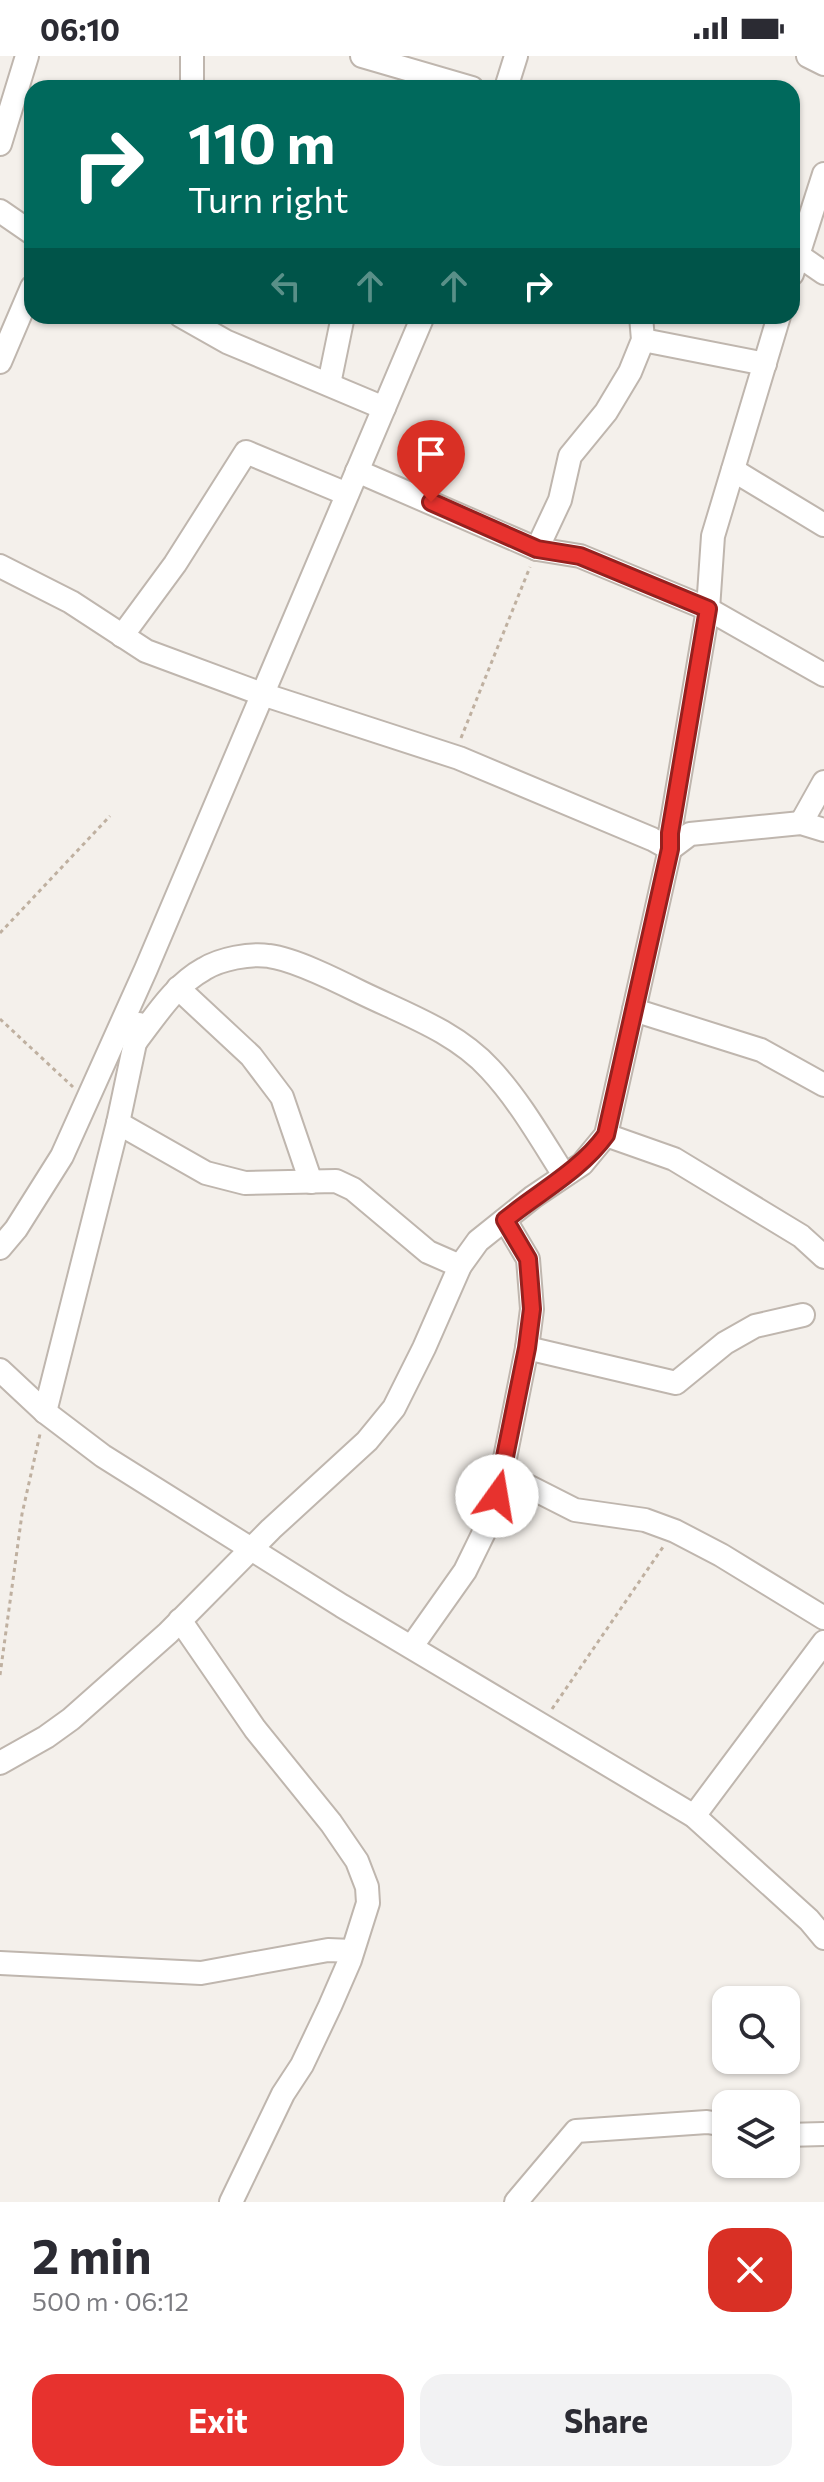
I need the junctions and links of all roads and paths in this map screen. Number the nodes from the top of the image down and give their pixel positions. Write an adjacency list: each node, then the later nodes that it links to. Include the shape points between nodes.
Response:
1 (27, 56): 10 (street)
2 (192, 56): 7 (street)
3 (362, 56): 8 (street)
4 (516, 56): 9 (street)
5 (808, 56): 6 (street)
6 (824, 64)
7 (192, 80)
8 (444, 80)
9 (508, 80)
10 (0, 144)
11 (824, 174): 14 (street)
12 (0, 211): 13 (street)
13 (24, 228)
14 (800, 243)
15 (800, 263): 16 (street)
16 (824, 273)
17 (24, 306): 24 (street)
18 (195, 324): 26 (street)
19 (341, 324): 26 (street)
20 (420, 324): 27 (street)
21 (642, 324): 23 (street)
22 (777, 324): 25 (street)
23 (643, 340): 25 (street); 32 (street, via 606,412 570,456 560,500)
24 (0, 362)
25 (765, 364): 28 (street)
26 (329, 384): 27 (street)
27 (384, 408): 29 (street)
28 (733, 470): 31 (street); 34 (street, via 713,536)
29 (357, 471): 30 (street); 32 (street)
30 (347, 494): 35 (street, via 246,452); 37 (street)
31 (824, 525)
32 (537, 549): 34 (street, via 580,556); 38 (path)
33 (0, 566): 35 (street, via 71,602)
34 (708, 609): 36 (street); 43 (street)
35 (122, 636): 37 (street, via 146,651)
36 (824, 675)
37 (262, 694): 38 (street); 45 (street)
38 (454, 756): 43 (street)
39 (824, 782): 41 (street)
40 (110, 816): 44 (path)
41 (801, 823): 42 (street); 43 (street, via 690,834)
42 (824, 830)
43 (670, 849): 47 (street)
44 (0, 933)
45 (146, 969): 49 (street); 51 (street)
46 (178, 988): 49 (street); 54 (street, via 204,968 269,955 404,1010 489,1067); 55 (street, via 251,1056 282,1097)
47 (634, 1010): 50 (street, via 761,1050); 53 (street)
48 (0, 1019): 51 (path)
49 (137, 1040): 52 (street)
50 (824, 1085)
51 (87, 1100): 57 (street, via 62,1156)
52 (118, 1123): 55 (street, via 206,1173 245,1183); 63 (street)
53 (606, 1135): 54 (street, via 582,1164); 58 (street, via 674,1159 801,1236)
54 (564, 1175): 56 (street)
55 (311, 1182): 59 (street, via 336,1181 353,1189 428,1252)
56 (505, 1220): 59 (street, via 478,1241); 61 (street, via 528,1259 532,1309)
57 (0, 1248)
58 (824, 1257)
59 (460, 1266): 66 (street, via 394,1408 367,1441)
60 (803, 1315): 61 (street, via 755,1326 676,1383)
61 (527, 1348): 64 (street)
62 (0, 1370): 63 (street)
63 (45, 1412): 66 (street, via 103,1456); 71 (path, via 22,1514)
64 (502, 1473): 65 (street, via 575,1510 645,1520); 69 (street, via 491,1518 465,1571)
65 (675, 1531): 67 (street); 72 (path)
66 (252, 1548): 68 (street); 69 (street)
67 (824, 1618)
68 (180, 1620): 73 (street, via 71,1719); 76 (street, via 255,1729 357,1861 368,1903)
69 (412, 1646): 72 (street)
70 (821, 1649): 74 (street)
71 (0, 1675)
72 (541, 1725): 74 (street)
73 (0, 1763)
74 (694, 1816): 75 (street)
75 (824, 1938)
76 (352, 1951): 77 (street, via 328,1950 201,1973); 81 (street, via 302,2065)
77 (0, 1963)
78 (712, 2123): 82 (street, via 576,2131)
79 (824, 2134): 80 (street)
80 (800, 2135)
81 (231, 2202)
82 (516, 2202)

